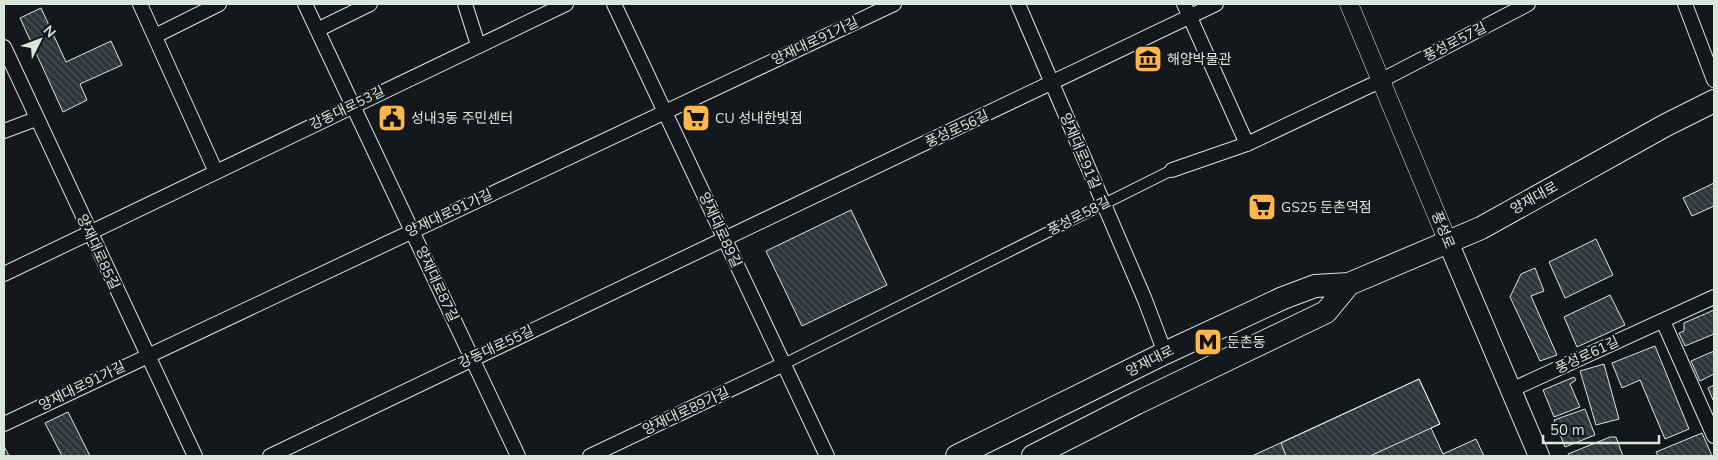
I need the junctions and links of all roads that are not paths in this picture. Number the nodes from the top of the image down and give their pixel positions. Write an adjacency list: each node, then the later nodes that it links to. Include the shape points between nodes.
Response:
1 (140, 4): 16 (street)
2 (219, 4): 16 (street)
3 (305, 4): 15 (street, 양재대로87길)
4 (370, 4): 15 (street)
5 (465, 4): 17 (street)
6 (566, 4): 17 (street, 강동대로53길)
7 (614, 4): 24 (street, 양재대로89길)
8 (894, 4): 24 (street, 양재대로91가길)
9 (1018, 4): 21 (street, 양재대로91길)
10 (1216, 4): 14 (street, 풍성로56길)
11 (1349, 4): 19 (street, 풍성로)
12 (1528, 4): 19 (street, 풍성로57길)
13 (1685, 4): 20 (street)
14 (1187, 10): 21 (street, 풍성로56길); 27 (street)
15 (317, 30): 23 (street, 양재대로87길)
16 (155, 36): 29 (street)
17 (478, 45): 23 (street, 강동대로53길)
18 (4, 48): 25 (street, 양재대로85길)
19 (1382, 80): 27 (street, 풍성로58길); 34 (street, 풍성로)
20 (1714, 80)
21 (1051, 84): 30 (street, 양재대로91길); 33 (street, 풍성로56길)
22 (1714, 101): 34 (main road, 양재대로, via 1481,228)
23 (352, 105): 29 (street, 강동대로53길); 31 (street, 양재대로87길)
24 (664, 111): 31 (street, 양재대로91가길); 33 (street, 양재대로89길)
25 (36, 119): 26 (street); 32 (street, 양재대로85길)
26 (4, 131)
27 (1247, 144): 28 (street, 풍성로58길)
28 (1172, 170): 30 (street, 풍성로58길)
29 (216, 172): 32 (street, 강동대로53길)
30 (1102, 204): 39 (street, 양재대로91길); 42 (street, 풍성로58길)
31 (412, 231): 40 (street, 양재대로91가길); 41 (street, 양재대로87길)
32 (90, 235): 35 (street, 강동대로53길); 40 (street, 양재대로85길)
33 (724, 240): 41 (street, 강동대로55길); 42 (street, 양재대로89길)
34 (1448, 242): 36 (main road, 양재대로); 43 (main road, 풍성로)
35 (4, 274)
36 (1349, 284): 39 (main road, 양재대로, via 1315,286); 52 (main road, 양재대로, via 1326,312 1137,402)
37 (1714, 297): 38 (street, 풍성로61길)
38 (1663, 321): 43 (street, 풍성로61길); 45 (street)
39 (1165, 353): 51 (main road, 양재대로)
40 (147, 355): 44 (street, 양재대로91가길); 46 (street, 양재대로85길)
41 (472, 358): 47 (street, 강동대로55길); 48 (street, 양재대로87길)
42 (782, 365): 49 (street, 양재대로89가길); 50 (street, 양재대로89길)
43 (1511, 390): 53 (main road, 풍성로)
44 (4, 424)
45 (1714, 436)
46 (195, 456)
47 (270, 456)
48 (518, 456)
49 (590, 456)
50 (827, 456)
51 (957, 456)
52 (1033, 456)
53 (1539, 456)

